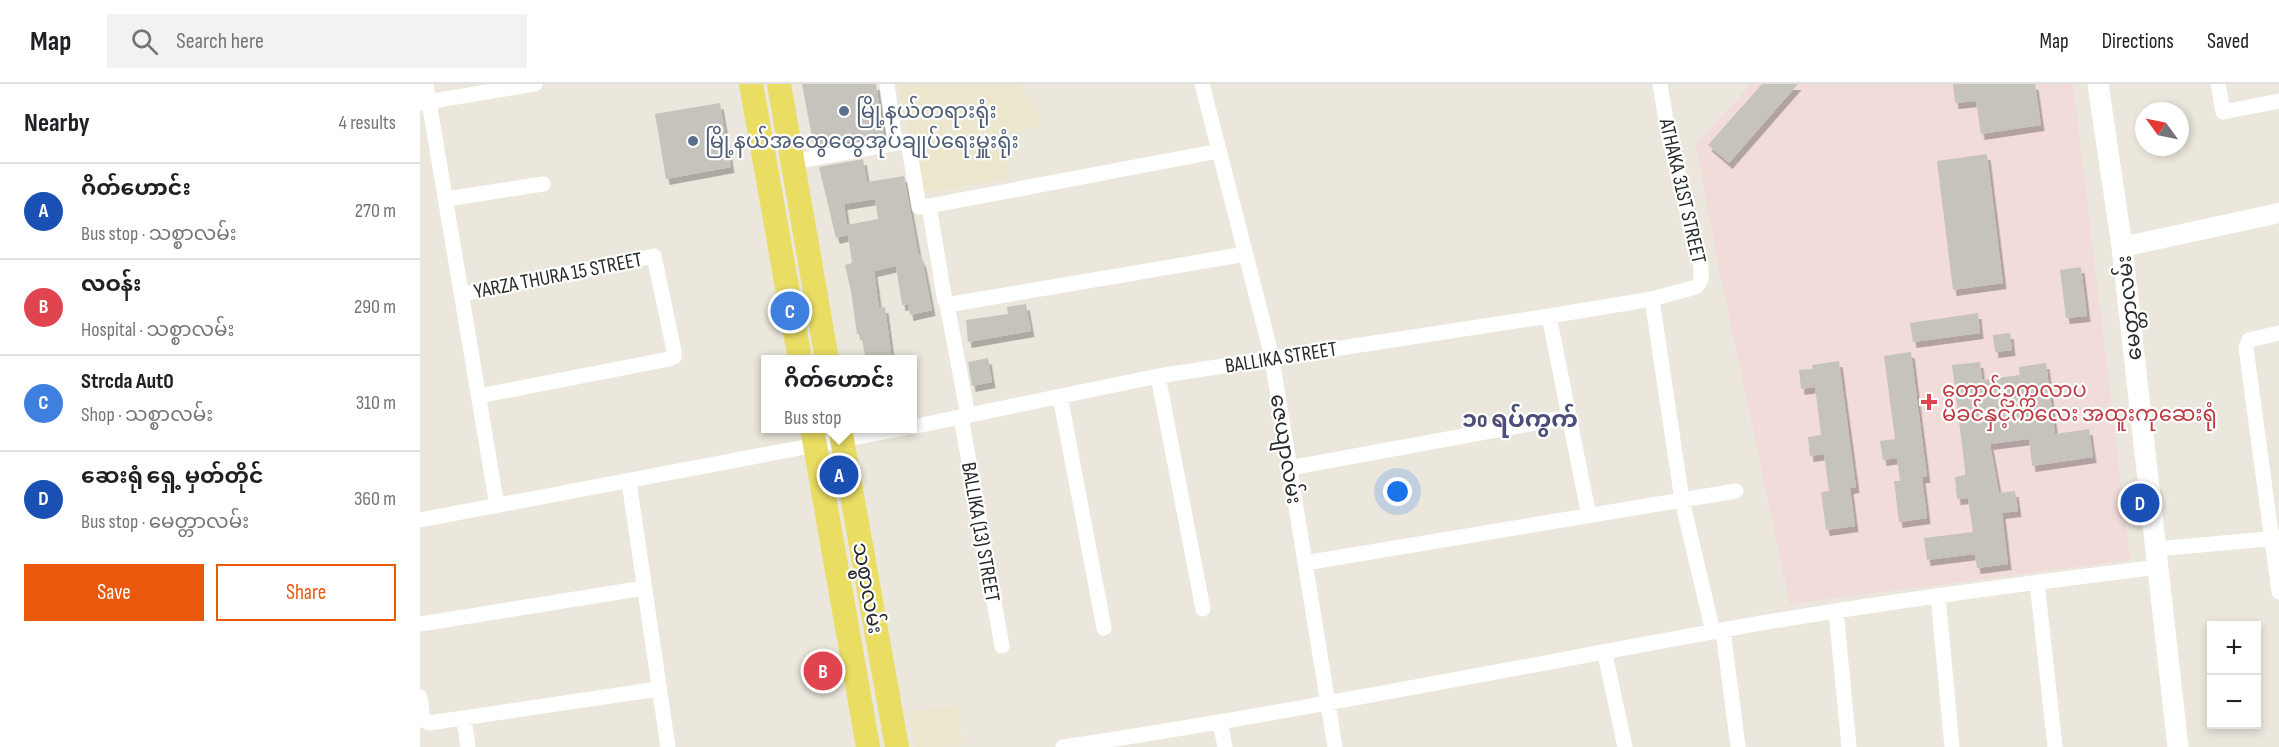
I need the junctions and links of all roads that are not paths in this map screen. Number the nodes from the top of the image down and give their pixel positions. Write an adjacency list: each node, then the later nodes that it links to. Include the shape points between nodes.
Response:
1 (426, 84): 11 (street)
2 (536, 84): 11 (street)
3 (751, 84): 13 (main road)
4 (779, 84): 12 (main road)
5 (887, 84): 14 (street)
6 (1202, 84): 15 (street, ဇေယျာလမ်း)
7 (1660, 84): 24 (street, ATHAKA 31ST STREET, via 1701,280 1696,287)
8 (2098, 84): 21 (main road, မေတ္တာလမ်း)
9 (2218, 84): 10 (street, via 2226,113)
10 (2279, 101)
11 (424, 102): 18 (street)
12 (786, 125): 13 (main road); 16 (main road)
13 (760, 129): 28 (main road)
14 (895, 143): 16 (street); 19 (street, via 908,141 919,207)
15 (1219, 151): 19 (street); 22 (street, ဇေယျာလမ်း)
16 (792, 162): 29 (main road)
17 (543, 184): 18 (street)
18 (446, 199): 23 (street)
19 (929, 206): 25 (street, BALLIKA (13) STREET)
20 (2279, 213): 21 (street)
21 (2122, 247): 48 (main road, မေတ္တာလမ်း)
22 (1246, 254): 25 (street); 30 (street, ဇေယျာလမ်း)
23 (462, 294): 32 (street); 32 (street, YARZA THURA 15 STREET, via 654,256 674,357)
24 (1652, 298): 26 (street, BALLIKA STREET); 43 (street)
25 (947, 304): 34 (street, BALLIKA (13) STREET)
26 (1549, 316): 30 (street, BALLIKA STREET); 35 (street)
27 (2279, 333): 47 (street, via 2249,340 2246,348)
28 (799, 355)
29 (826, 355)
30 (1271, 359): 31 (street, BALLIKA STREET); 40 (street, ဇေယျာလမ်း)
31 (1158, 376): 33 (street, BALLIKA STREET); 54 (street)
32 (478, 396): 44 (street)
33 (1060, 396): 34 (street, BALLIKA STREET); 57 (street)
34 (964, 416): 36 (street, BALLIKA STREET); 59 (street, BALLIKA (13) STREET)
35 (1568, 417): 40 (street); 45 (street)
36 (917, 426)
37 (862, 433): 38 (street)
38 (841, 435): 39 (street); 70 (main road, သစ္စာလမ်း)
39 (813, 438): 41 (street); 69 (main road, သစ္စာလမ်း)
40 (1290, 468): 49 (street, ဇေယျာလမ်း)
41 (629, 482): 44 (street); 51 (street)
42 (1736, 491): 43 (street)
43 (1682, 500): 45 (street); 58 (street)
44 (497, 506): 46 (street)
45 (1589, 516): 49 (street)
46 (420, 520)
47 (2276, 539): 48 (street); 52 (street)
48 (2157, 558): 50 (street); 79 (main road, မေတ္တာလမ်း)
49 (1305, 563): 63 (street, ဇေယျာလမ်း)
50 (2037, 582): 53 (street); 78 (street)
51 (644, 588): 56 (street); 61 (street)
52 (2279, 592)
53 (1938, 596): 55 (street); 77 (street)
54 (1203, 609)
55 (1836, 611): 58 (street); 76 (street)
56 (420, 624)
57 (1104, 628)
58 (1718, 631): 60 (street); 75 (street)
59 (1002, 646)
60 (1605, 654): 63 (street); 74 (street)
61 (658, 689): 64 (street); 68 (street)
62 (420, 697): 64 (street, via 426,723)
63 (1327, 702): 65 (street); 73 (street, ဇေယျာလမ်း)
64 (464, 719): 67 (street)
65 (1220, 722): 66 (street); 72 (street)
66 (1121, 743): 71 (street)
67 (468, 747)
68 (668, 747)
69 (868, 747)
70 (897, 747)
71 (1063, 747)
72 (1225, 747)
73 (1335, 747)
74 (1625, 747)
75 (1738, 747)
76 (1849, 747)
77 (1952, 747)
78 (2055, 747)
79 (2178, 747)

